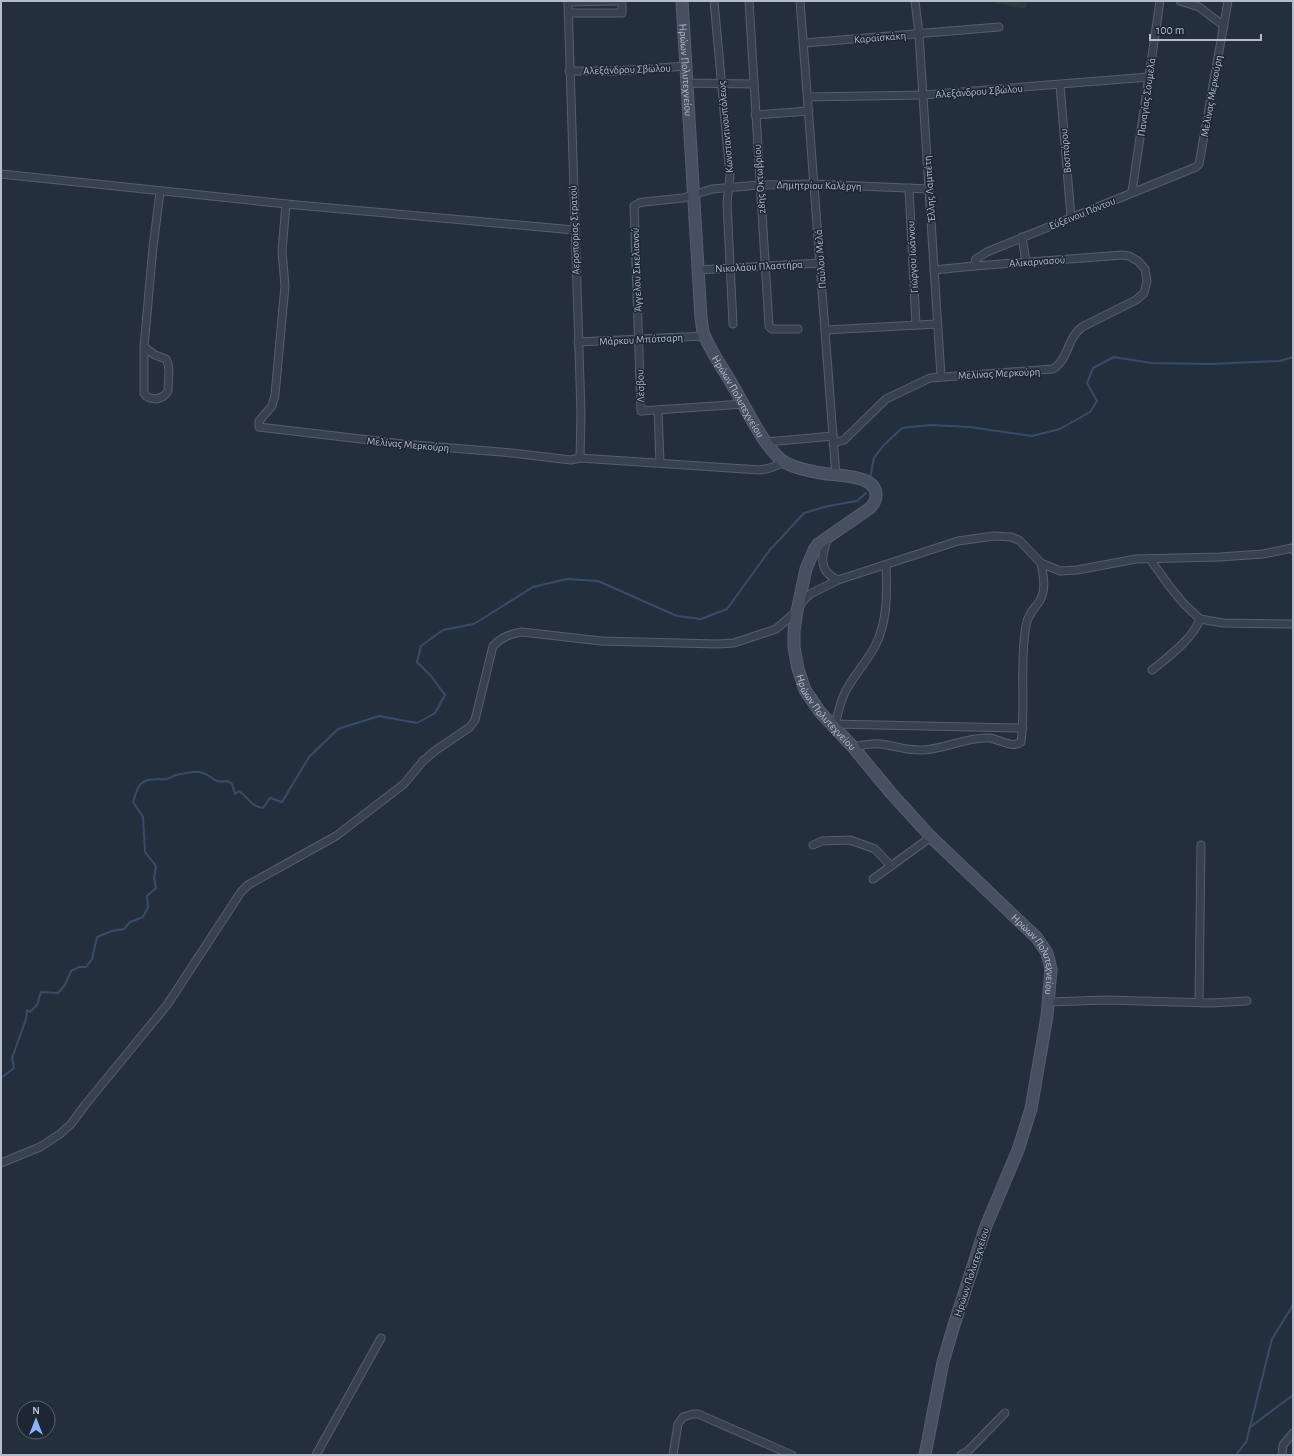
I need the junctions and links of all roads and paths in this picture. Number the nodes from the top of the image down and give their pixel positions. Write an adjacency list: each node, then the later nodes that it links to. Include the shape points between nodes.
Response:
1 (568, 1): 2 (street); 12 (street, Αεροπορίας Στρατού)
2 (616, 1)
3 (622, 1): 12 (street, via 622,13)
4 (682, 1): 17 (street, Ηρώων Πολυτεχνείου)
5 (714, 1): 21 (street, Κωνσταντινουπόλεως)
6 (749, 1): 22 (street, 28ης Οκτωβρίου)
7 (800, 1): 16 (street)
8 (915, 1): 15 (street, Έλλης Λαμπέτη)
9 (1160, 1): 19 (street, Παναγίας Σουμελά)
10 (1180, 1): 13 (street, via 1199,7)
11 (1228, 1): 13 (street, Μελίνας Μερκούρη)
12 (568, 13): 18 (street, Αεροπορίας Στρατού)
13 (1224, 26): 28 (street, Μελίνας Μερκούρη, via 1200,160)
14 (999, 27): 15 (street, Καραϊσκάκη)
15 (918, 34): 16 (street, Καραϊσκάκη); 24 (street, Έλλης Λαμπέτη)
16 (804, 43): 25 (street, Παύλου Μελά)
17 (686, 66): 18 (street, Αλεξάνδρου Σβώλου, via 621,71); 20 (street, Ηρώων Πολυτεχνείου)
18 (569, 71): 41 (street, Αεροπορίας Στρατού)
19 (1149, 77): 23 (street, Αλεξάνδρου Σβώλου); 36 (street, Παναγίας Σουμελά)
20 (686, 83): 21 (street); 37 (street, Ηρώων Πολυτεχνείου)
21 (721, 83): 22 (street); 32 (street, Κωνσταντινουπόλεως)
22 (754, 84): 27 (street, 28ης Οκτωβρίου)
23 (1060, 85): 24 (street, Αλεξάνδρου Σβώλου); 40 (street, Βοσπόρου)
24 (923, 95): 25 (street, Αλεξάνδρου Σβώλου); 34 (street, Έλλης Λαμπέτη)
25 (808, 97): 26 (street, Παύλου Μελά)
26 (809, 111): 27 (street); 31 (street, Παύλου Μελά)
27 (756, 115): 30 (street, 28ης Οκτωβρίου)
28 (1196, 167): 36 (street, Εύξεινου Πόντου)
29 (1, 174): 35 (street)
30 (760, 184): 31 (street, Δημητρίου Καλέργη); 32 (street, Δημητρίου Καλέργη); 46 (street, 28ης Οκτωβρίου)
31 (814, 184): 33 (street, Δημητρίου Καλέργη); 45 (street, Παύλου Μελά)
32 (729, 187): 37 (street, Δημητρίου Καλέργη); 48 (street, Κωνσταντινουπόλεως, via 727,203)
33 (909, 188): 34 (street, Δημητρίου Καλέργη); 53 (street, Γιώργου Ιωάννου)
34 (929, 189): 50 (street, Έλλης Λαμπέτη)
35 (160, 192): 39 (street); 59 (street)
36 (1132, 192): 40 (street, Εύξεινου Πόντου)
37 (693, 195): 38 (street, Δημητρίου Καλέργη); 49 (street, Ηρώων Πολυτεχνείου)
38 (638, 203): 57 (street, Άγγελου Σικελιανού, via 633,207)
39 (286, 204): 41 (street); 65 (street, Μελίνας Μερκούρη, via 282,251 285,291 275,395 272,406 259,421 259,427 403,444 571,460)
40 (1071, 217): 42 (street, Εύξεινου Πόντου)
41 (574, 230): 58 (street, Αεροπορίας Στρατού)
42 (1022, 238): 43 (street); 47 (street, Εύξεινου Πόντου, via 981,255 974,261)
43 (1026, 262): 44 (street, Αλικαρνασού, via 1123,255); 47 (street, Αλικαρνασού)
44 (1140, 262): 60 (street, Μελίνας Μερκούρη, via 1145,269 1147,281 1141,296 1079,330 1070,342 1063,360 1054,369)
45 (820, 263): 46 (street, Νικολάου Πλαστήρα); 55 (street, Παύλου Μελά)
46 (765, 266): 48 (street, Νικολάου Πλαστήρα); 54 (street, 28ης Οκτωβρίου, via 769,327)
47 (974, 266): 50 (street, Αλικαρνασού)
48 (730, 268): 49 (street, Νικολάου Πλαστήρα); 51 (street, Κωνσταντινουπόλεως)
49 (698, 270): 56 (street, Ηρώων Πολυτεχνείου)
50 (934, 270): 52 (street, Έλλης Λαμπέτη)
51 (733, 324)
52 (937, 324): 53 (street); 60 (street, Έλλης Λαμπέτη)
53 (916, 325): 55 (street)
54 (798, 329)
55 (825, 330): 63 (street, Παύλου Μελά)
56 (704, 336): 57 (street, Μάρκου Μπότσαρη); 61 (street, Ηρώων Πολυτεχνείου)
57 (638, 339): 58 (street, Μάρκου Μπότσαρη); 62 (street, Λέσβου, via 641,411)
58 (578, 342): 65 (street, Αεροπορίας Στρατού)
59 (144, 347): 59 (street, via 144,394 150,398 160,398 168,391 168,364 166,359)
60 (941, 376): 63 (street, Μελίνας Μερκούρη, via 926,380 886,399 848,437 843,440)
61 (744, 404): 62 (street); 64 (street, Ηρώων Πολυτεχνείου)
62 (658, 410): 67 (street, Λέσβου)
63 (833, 439): 64 (street, Μελίνας Μερκούρη); 68 (street, Παύλου Μελά)
64 (767, 442): 66 (street, Ηρώων Πολυτεχνείου)
65 (580, 458): 67 (street, Μελίνας Μερκούρη)
66 (785, 462): 67 (street, Μελίνας Μερκούρη, via 760,470); 68 (street, Ηρώων Πολυτεχνείου, via 802,469)
67 (660, 463)
68 (836, 476): 69 (street, Ηρώων Πολυτεχνείου, via 862,479 870,483 875,488 876,498 866,511)
69 (829, 536): 74 (street, via 823,552 824,569); 75 (street, Ηρώων Πολυτεχνείου, via 818,544 806,569)
70 (1293, 550): 71 (street, via 1292,548 1263,554 1220,557)
71 (1150, 559): 72 (street, via 1060,571); 76 (street, via 1184,604)
72 (1041, 563): 73 (street, via 1019,540 1012,536 994,536 958,541); 80 (street, via 1043,593 1026,624 1022,657)
73 (886, 565): 74 (street); 79 (street, via 885,613 878,638 861,670 847,688)
74 (838, 580): 75 (street, via 810,594)
75 (797, 612): 79 (street, Ηρώων Πολυτεχνείου, via 794,647 805,690 820,712); 90 (street, via 776,629 734,643 601,641 522,632 502,638 493,646 475,720 470,727 436,750 404,784 336,836 248,885 167,1005 71,1124 40,1147)
76 (1200, 619): 77 (street, via 1222,623); 78 (street, via 1190,636)
77 (1293, 624)
78 (1152, 670)
79 (834, 726): 80 (street); 81 (street, Ηρώων Πολυτεχνείου)
80 (1023, 728): 81 (street, via 1021,742 1017,744 989,738 922,750 881,744)
81 (854, 747): 82 (street, Ηρώων Πολυτεχνείου)
82 (931, 837): 85 (street); 88 (street, Ηρώων Πολυτεχνείου, via 1037,938 1045,949 1051,969)
83 (813, 845): 85 (street, via 822,841 850,840 875,849)
84 (1201, 845): 89 (street)
85 (891, 866): 86 (street)
86 (873, 879)
87 (1247, 1001): 89 (street)
88 (1049, 1002): 89 (street); 97 (street, Ηρώων Πολυτεχνείου, via 1031,1109 1018,1150 986,1226 952,1332 943,1362)
89 (1199, 1002)
90 (1, 1163)
91 (381, 1338): 94 (street)
92 (1005, 1413): 98 (street)
93 (1293, 1433): 99 (street, via 1283,1445)
94 (316, 1455)
95 (673, 1455): 96 (street, via 678,1424 682,1417 692,1414 698,1414)
96 (792, 1455)
97 (925, 1455)
98 (962, 1455)
99 (1282, 1455)

